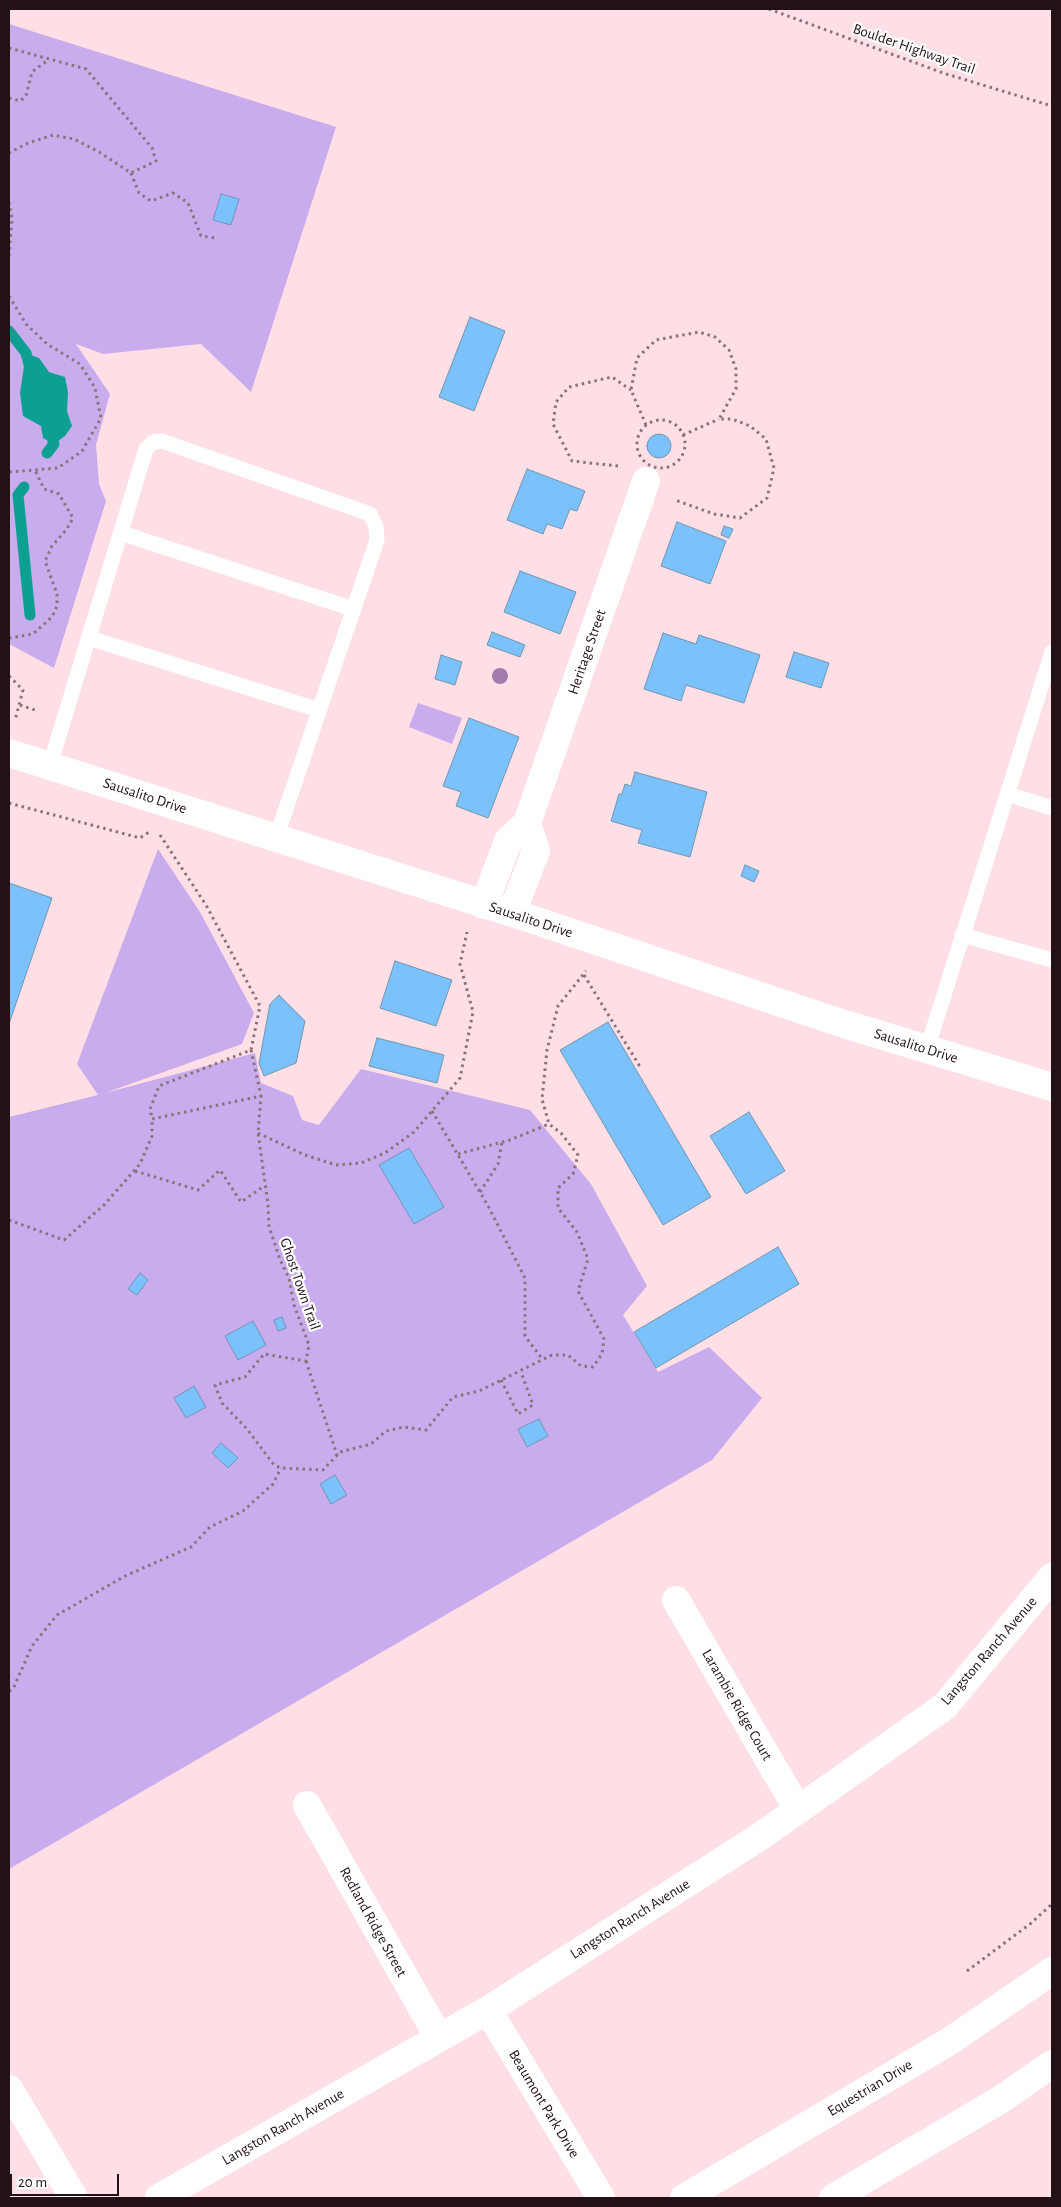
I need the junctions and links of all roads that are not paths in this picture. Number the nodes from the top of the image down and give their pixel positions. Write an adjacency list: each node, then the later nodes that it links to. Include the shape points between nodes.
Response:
1 (636, 465): 11 (street, Heritage Street)
2 (121, 533): 3 (lane); 3 (lane, via 146,449 153,442 162,441 370,514 377,540); 4 (lane)
3 (353, 609): 6 (lane)
4 (89, 638): 6 (lane); 8 (lane)
5 (1052, 652): 9 (lane)
6 (319, 710): 12 (lane)
7 (9, 753): 8 (street, Sausalito Drive)
8 (50, 765): 12 (street, Sausalito Drive)
9 (1007, 794): 10 (lane); 15 (lane)
10 (1052, 808)
11 (527, 824): 13 (street, Heritage Street, via 508,842); 14 (street, via 536,850)
12 (276, 838): 13 (street, Sausalito Drive)
13 (479, 903): 14 (street, Sausalito Drive)
14 (512, 913): 17 (street, Sausalito Drive)
15 (962, 935): 16 (lane); 17 (lane)
16 (1052, 960)
17 (927, 1049): 18 (street, Sausalito Drive)
18 (1052, 1087)
19 (1052, 1577): 22 (street, Langston Ranch Avenue, via 945,1706)
20 (676, 1600): 22 (street, Larambie Ridge Court)
21 (306, 1805): 25 (street, Redland Ridge Street)
22 (798, 1810): 24 (street, Langston Ranch Avenue)
23 (1052, 1971): 31 (street, Equestrian Drive, via 950,2041)
24 (488, 2010): 25 (street, Langston Ranch Avenue); 30 (street, Beaumont Park Drive)
25 (439, 2038): 29 (street, Langston Ranch Avenue)
26 (1052, 2064): 32 (street, via 1000,2100)
27 (9, 2089): 28 (street)
28 (74, 2198)
29 (160, 2198)
30 (601, 2198)
31 (684, 2198)
32 (834, 2198)

